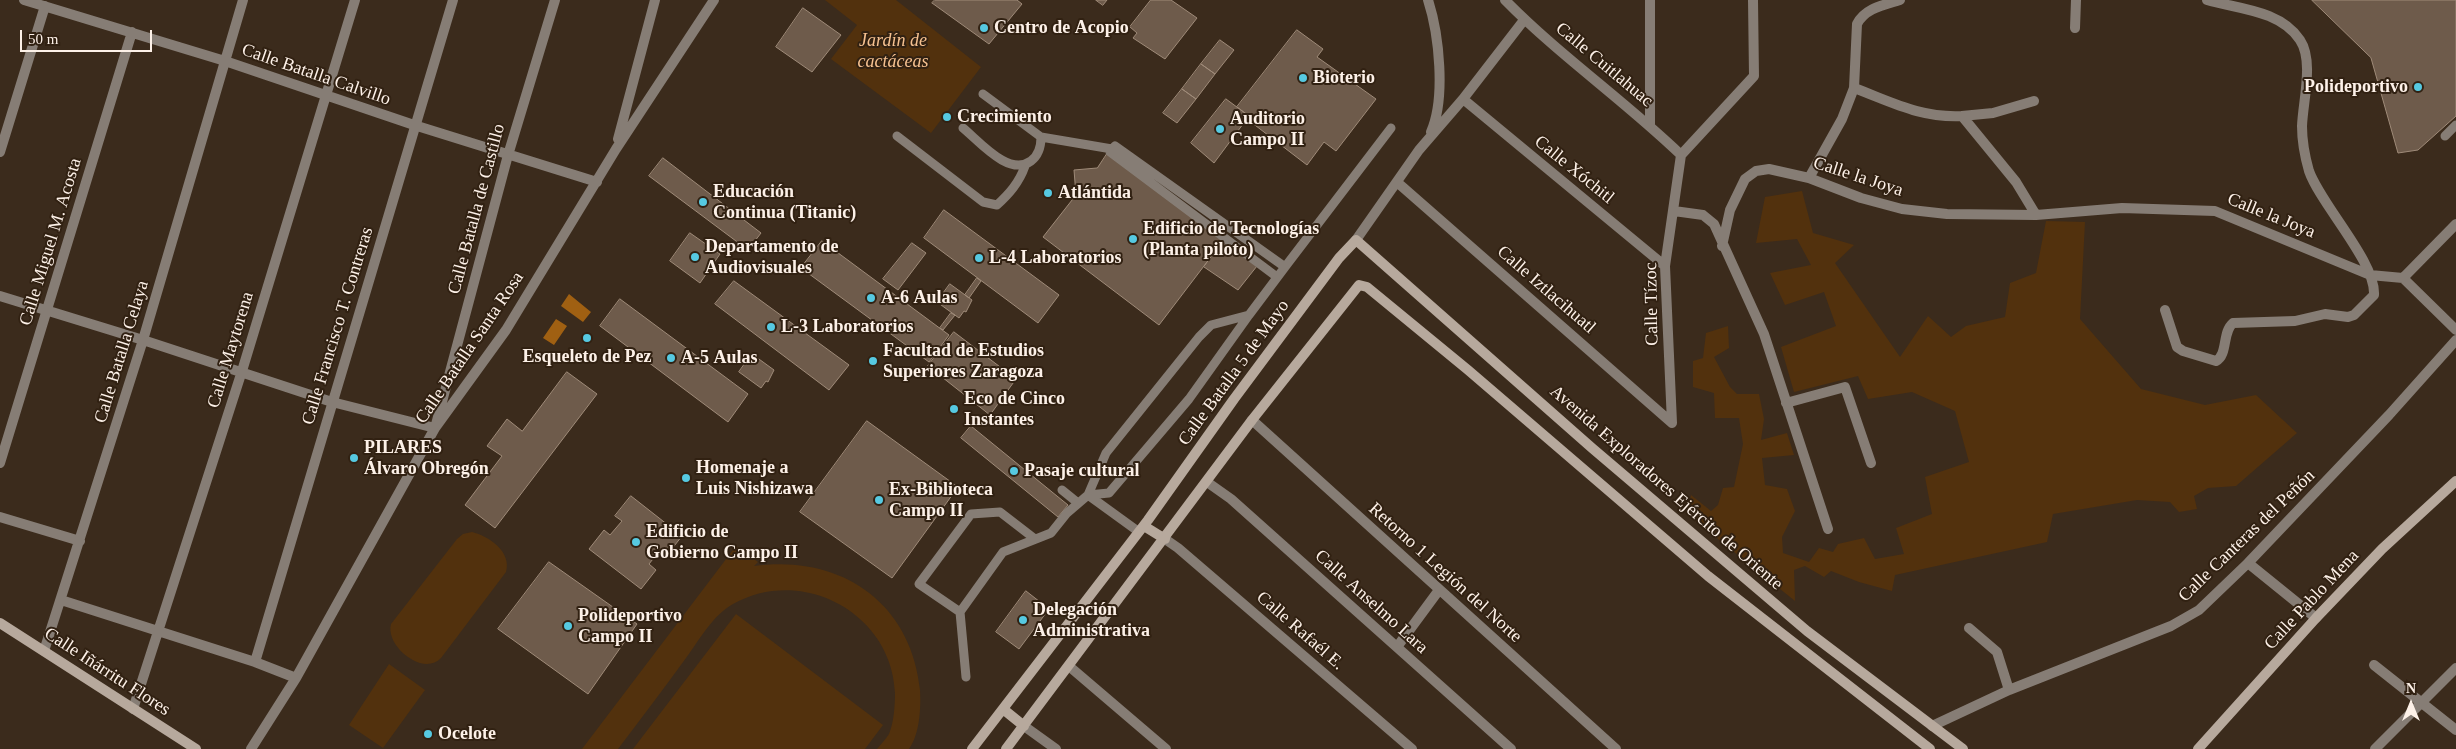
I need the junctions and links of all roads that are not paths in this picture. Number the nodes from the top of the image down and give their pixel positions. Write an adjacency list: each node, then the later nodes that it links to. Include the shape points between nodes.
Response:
1 (24, 0): 15 (street, Calle Batalla Calvillo)
2 (243, 0): 19 (street, Calle Batalla Celaya)
3 (355, 0): 21 (street, Calle Maytorena)
4 (453, 0): 26 (street, Calle Francisco T. Contreras)
5 (555, 0): 39 (street, Calle Batalla de Castillo)
6 (655, 0): 34 (street)
7 (714, 0): 34 (street, Calle Batalla Santa Rosa)
8 (1428, 0): 36 (street, via 1436,39 1438,107 1436,121)
9 (1505, 0): 16 (street, Calle Cuitlahuac)
10 (1650, 0): 27 (street)
11 (1753, 0): 38 (street, via 1754,76)
12 (1900, 0): 20 (street, via 1861,16 1857,24)
13 (2076, 0): 17 (street)
14 (2207, 0): 51 (street, via 2272,17 2300,40 2307,73 2302,127 2310,172)
15 (45, 6): 18 (street, Calle Batalla Calvillo); 37 (street)
16 (1524, 20): 23 (street, Calle Batalla 5 de Mayo); 27 (street, Calle Cuitlahuac)
17 (2075, 28)
18 (132, 32): 19 (street, Calle Batalla Calvillo); 56 (street, Calle Miguel M. Acosta)
19 (225, 61): 21 (street, Calle Batalla Calvillo); 59 (street, Calle Batalla Celaya)
20 (1854, 88): 25 (street, via 1913,112); 41 (street, via 1842,119)
21 (327, 94): 26 (street, Calle Batalla Calvillo); 61 (street, Calle Maytorena)
22 (983, 94): 33 (lane)
23 (1463, 99): 36 (street, Calle Batalla 5 de Mayo); 49 (street, Calle Xóchitl)
24 (2034, 101): 25 (street, via 1993,113)
25 (1962, 116): 45 (street, via 2016,182)
26 (414, 125): 39 (street, Calle Batalla Calvillo); 62 (street, Calle Francisco T. Contreras)
27 (1650, 125): 38 (street, Calle Cuitlahuac)
28 (2456, 125): 32 (lane)
29 (963, 128): 40 (lane, via 999,158 1012,165)
30 (1391, 128): 50 (lane)
31 (897, 136): 40 (lane, via 983,202 997,205 1010,193)
32 (2445, 136)
33 (1041, 137): 35 (lane); 40 (lane, via 1036,158)
34 (616, 149): 42 (street, Calle Batalla Santa Rosa)
35 (1112, 149): 50 (lane, via 1115,146); 52 (lane, via 1110,152)
36 (1420, 150): 43 (street, Calle Batalla 5 de Mayo)
37 (0, 152)
38 (1681, 155): 44 (street, Calle Tízoc)
39 (508, 156): 42 (street, Calle Batalla Calvillo); 66 (street, Calle Batalla de Castillo)
40 (1025, 166)
41 (1809, 178): 45 (street, Calle la Joya, via 1861,198 1902,209 1947,214); 48 (street, Calle la Joya, via 1768,169 1756,171 1745,179 1730,210)
42 (597, 182): 66 (street, Calle Batalla Santa Rosa, via 506,330)
43 (1398, 183): 47 (street, Calle Batalla 5 de Mayo); 65 (street, Calle Iztlacihuatl)
44 (1674, 211): 48 (street, via 1703,215 1709,219); 49 (street, Calle Tízoc)
45 (2036, 215): 51 (street, Calle la Joya, via 2122,208 2214,211)
46 (2456, 224): 53 (street)
47 (1356, 240): 75 (street, Calle Batalla 5 de Mayo, via 1240,391); 87 (street, Avenida Exploradores Ejército de Oriente)
48 (1722, 246): 63 (street, via 1764,334)
49 (1665, 266): 65 (street, Calle Tízoc)
50 (1285, 267): 52 (lane)
51 (2370, 275): 53 (street, Calle la Joya); 55 (street, via 2374,295 2351,316 2325,314 2295,321 2233,323 2227,330 2218,361 2178,348)
52 (1277, 277): 57 (lane)
53 (2403, 278): 58 (street)
54 (0, 296): 56 (street)
55 (2165, 310)
56 (47, 311): 59 (street); 67 (street, Calle Miguel M. Acosta)
57 (1249, 316): 72 (lane, via 1188,399 1109,493); 72 (lane, via 1211,325 1199,337 1106,452)
58 (2456, 330)
59 (143, 340): 61 (street); 79 (street, Calle Batalla Celaya)
60 (2456, 340): 80 (street, Calle Canteras del Peñón)
61 (242, 371): 62 (street); 88 (street, Calle Maytorena)
62 (332, 402): 66 (street); 92 (street, Calle Francisco T. Contreras)
63 (1786, 403): 68 (street, via 1845,387); 76 (street)
64 (1252, 420): 70 (street); 81 (street, Retorno 1 Legión del Norte); 89 (street, Avenida Exploradores Ejército de Oriente, via 1355,287 1367,287 1701,570)
65 (1672, 423)
66 (435, 428): 97 (street, Calle Batalla Santa Rosa)
67 (0, 462)
68 (1871, 462)
69 (2456, 481): 84 (street, Calle Pablo Mena, via 2382,549)
70 (1207, 482): 78 (street); 90 (street, Calle Anselmo Lara, via 1231,499)
71 (1062, 490): 73 (lane)
72 (1088, 494): 73 (lane); 75 (lane)
73 (1078, 503): 77 (lane, via 1051,533)
74 (0, 517): 79 (street)
75 (1142, 529): 78 (street); 100 (street, Calle Batalla 5 de Mayo)
76 (1828, 529)
77 (1035, 539): 83 (lane, via 1003,552); 83 (lane, via 1000,512 971,514 919,584)
78 (1165, 539): 94 (street); 111 (street, Calle Rafaél E.)
79 (80, 541): 82 (street, Calle Batalla Celaya)
80 (2248, 563): 84 (street); 98 (street, Calle Canteras del Peñón, via 2200,610 2171,626)
81 (1439, 590): 90 (street); 113 (street, Retorno 1 Legión del Norte)
82 (61, 600): 88 (street); 91 (street, Calle Batalla Celaya)
83 (960, 612): 96 (lane)
84 (2316, 618): 116 (street, Calle Pablo Mena)
85 (0, 624): 91 (street, Calle Iñárritu Flores)
86 (1969, 628): 98 (street, via 1997,652)
87 (1807, 631): 89 (street); 103 (street, Avenida Exploradores Ejército de Oriente)
88 (159, 633): 92 (street); 101 (street, Calle Maytorena)
89 (1796, 644): 114 (street, Avenida Exploradores Ejército de Oriente)
90 (1397, 647): 112 (street, Calle Anselmo Lara)
91 (44, 651): 101 (street, Calle Iñárritu Flores)
92 (255, 662): 97 (street)
93 (2374, 665): 99 (street)
94 (1070, 666): 102 (street); 110 (street)
95 (2456, 668): 99 (street)
96 (966, 676)
97 (296, 678): 106 (street, Calle Batalla Santa Rosa)
98 (2009, 690): 103 (street, Calle Canteras del Peñón)
99 (2420, 703): 104 (street); 117 (street)
100 (1003, 708): 102 (street); 107 (street, Calle Batalla 5 de Mayo)
101 (133, 709): 105 (street, Calle Iñárritu Flores)
102 (1024, 726): 108 (street); 109 (street)
103 (1932, 726): 115 (street, Avenida Exploradores Ejército de Oriente)
104 (2456, 730)
105 (196, 749)
106 (251, 749)
107 (972, 749)
108 (1006, 749)
109 (1056, 749)
110 (1166, 749)
111 (1412, 749)
112 (1511, 749)
113 (1616, 749)
114 (1930, 749)
115 (1963, 749)
116 (2198, 749)
117 (2375, 749)

